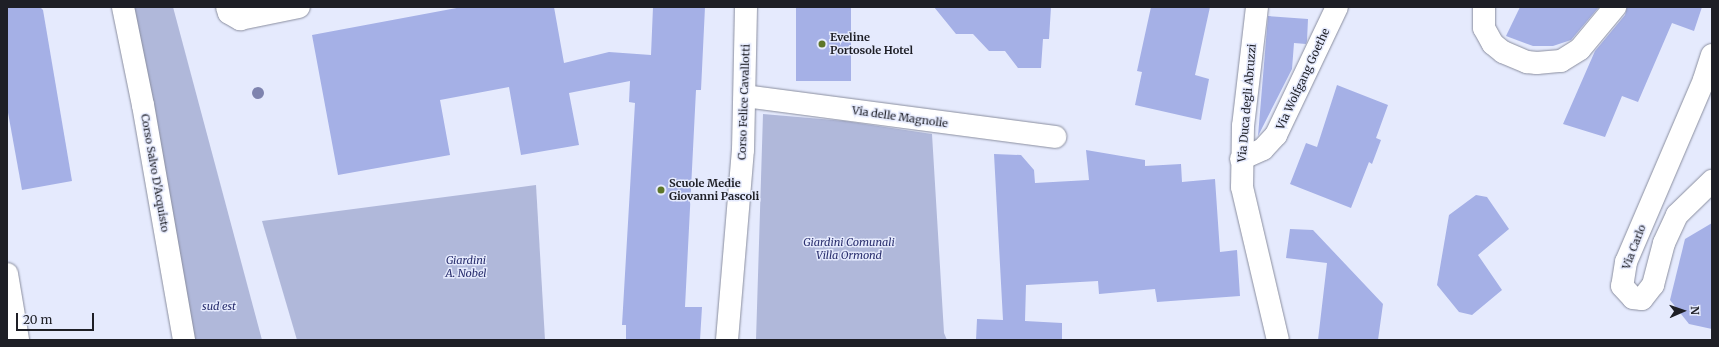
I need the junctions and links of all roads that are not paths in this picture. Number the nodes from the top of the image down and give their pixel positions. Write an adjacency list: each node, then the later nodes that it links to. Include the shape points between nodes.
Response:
1 (123, 7): 16 (street, Corso Salvo D'Acquisto, via 143,105)
2 (227, 7): 3 (street, via 229,13 240,19)
3 (299, 7)
4 (746, 7): 10 (street, Corso Felice Cavallotti)
5 (1257, 7): 12 (street, Via Duca degli Abruzzi, via 1245,101)
6 (1338, 7): 12 (street, Via Wolfgang Goethe, via 1276,135 1263,149)
7 (1484, 7): 8 (street, via 1484,28 1493,44 1503,52 1527,62 1537,63 1561,61 1580,49)
8 (1615, 7)
9 (1712, 55): 13 (street, Via Carlo, via 1704,80 1626,262 1622,286 1633,298 1642,299 1653,285 1664,243 1677,214)
10 (745, 96): 11 (street, Via delle Magnolie); 17 (street, Corso Felice Cavallotti)
11 (1055, 137)
12 (1242, 159): 18 (street, Via Duca degli Abruzzi, via 1242,187)
13 (1712, 181)
14 (7, 274): 15 (street)
15 (18, 340)
16 (184, 340)
17 (727, 340)
18 (1278, 340)

